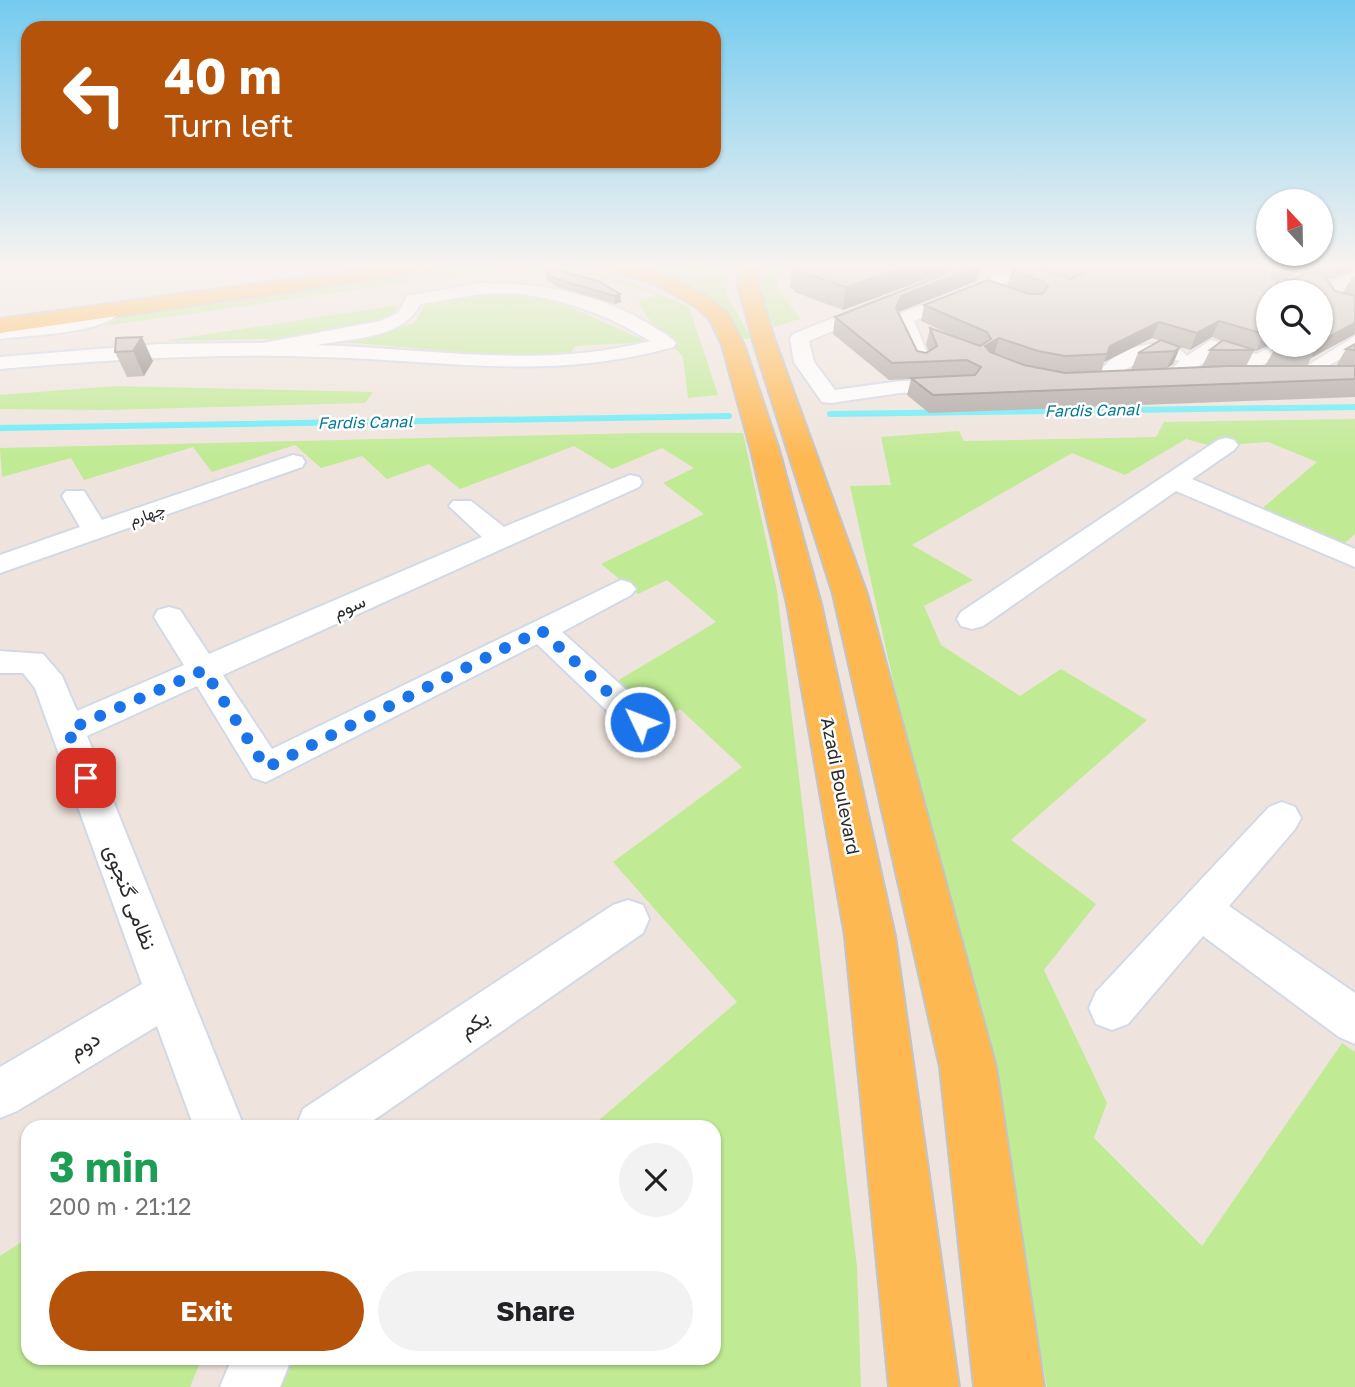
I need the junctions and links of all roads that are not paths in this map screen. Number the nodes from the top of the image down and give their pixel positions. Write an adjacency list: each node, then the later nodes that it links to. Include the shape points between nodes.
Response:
1 (816, 329): 16 (street)
2 (26, 330): 10 (street)
3 (365, 330): 15 (street)
4 (646, 330): 15 (street, via 666,342 629,355 535,365)
5 (725, 330): 54 (main road, َAzadi Boulevard, via 765,450 804,604 870,936)
6 (761, 330): 25 (main road)
7 (815, 330): 23 (street, via 800,338 798,346 810,372)
8 (910, 330): 23 (street, via 921,364 913,372 899,378)
9 (913, 330): 12 (street)
10 (0, 333)
11 (1176, 336): 14 (street)
12 (930, 337)
13 (1355, 342): 19 (street)
14 (1153, 348): 20 (street); 20 (street, via 1104,375 1173,377)
15 (264, 349): 18 (street, via 151,350)
16 (821, 351)
17 (1266, 357): 20 (street, via 1258,362 1220,342)
18 (0, 363)
19 (1329, 367)
20 (1200, 368)
21 (1232, 375): 22 (street)
22 (1273, 375)
23 (838, 384): 24 (street); 25 (street)
24 (963, 386)
25 (788, 411): 56 (main road, via 850,594 968,1067)
26 (1226, 445): 28 (street)
27 (293, 462): 32 (street, چهارم)
28 (1175, 481): 34 (street); 38 (street)
29 (630, 482): 33 (street, سوم)
30 (75, 496): 32 (street)
31 (462, 506): 33 (street)
32 (96, 532): 35 (street, چهارم)
33 (501, 539): 41 (street, سوم)
34 (1355, 559)
35 (0, 564)
36 (621, 589): 39 (street)
37 (169, 617): 41 (street)
38 (972, 619)
39 (541, 630): 41 (street, via 266,768); 42 (street)
40 (0, 662): 43 (street, نظامی گنجوی, via 32,662 50,684)
41 (204, 670): 43 (street, سوم)
42 (640, 722)
43 (68, 730): 47 (street, نظامی گنجوی)
44 (1282, 818): 45 (street)
45 (1199, 909): 48 (street); 49 (street)
46 (628, 919): 52 (street, یکم)
47 (168, 994): 50 (street, دوم); 51 (street, نظامی گنجوی)
48 (1112, 1008)
49 (1355, 1021)
50 (0, 1094)
51 (216, 1120)
52 (331, 1120)
53 (259, 1365): 55 (street)
54 (923, 1383)
55 (250, 1387)
56 (1009, 1387)

